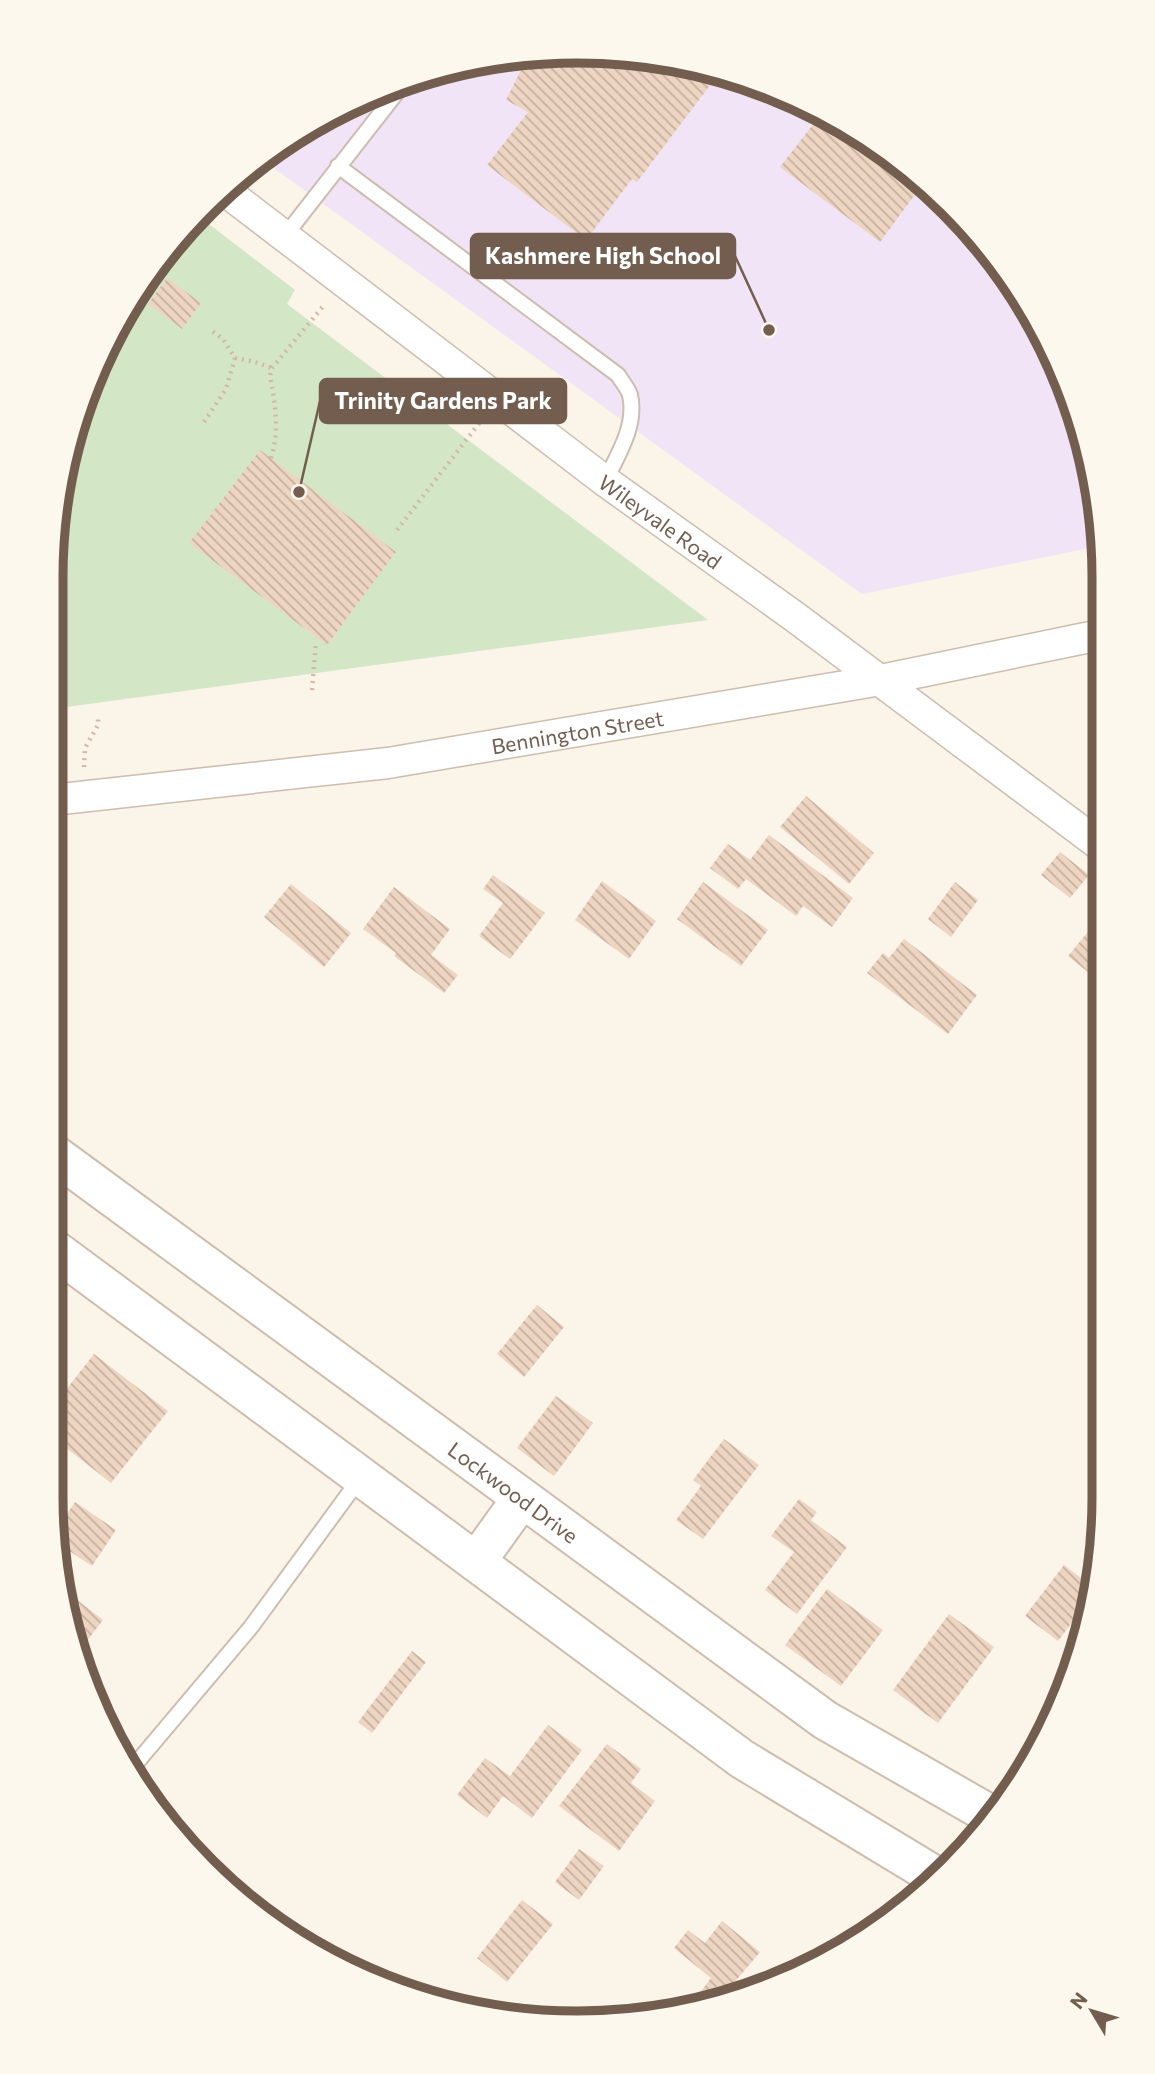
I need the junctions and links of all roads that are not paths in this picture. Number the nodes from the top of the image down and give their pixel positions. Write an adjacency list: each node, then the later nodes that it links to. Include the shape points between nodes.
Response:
1 (393, 97): 2 (lane)
2 (338, 166): 4 (lane); 5 (lane, via 618,375 629,393 632,414)
3 (232, 196): 4 (street, Wileyvale Road)
4 (284, 237): 5 (street, Wileyvale Road)
5 (605, 481): 7 (street, Wileyvale Road)
6 (1092, 637): 7 (street, Bennington Street)
7 (881, 680): 8 (street, Bennington Street, via 388,763); 9 (street, Wileyvale Road)
8 (63, 799)
9 (1092, 839)
10 (63, 1161): 13 (main road, Lockwood Drive)
11 (63, 1256): 12 (main road)
12 (361, 1477): 14 (main road); 15 (lane, via 251,1627)
13 (522, 1497): 14 (main road); 16 (main road, Lockwood Drive, via 825,1720)
14 (476, 1562): 17 (main road, via 742,1759)
15 (137, 1762)
16 (985, 1812)
17 (928, 1873)

